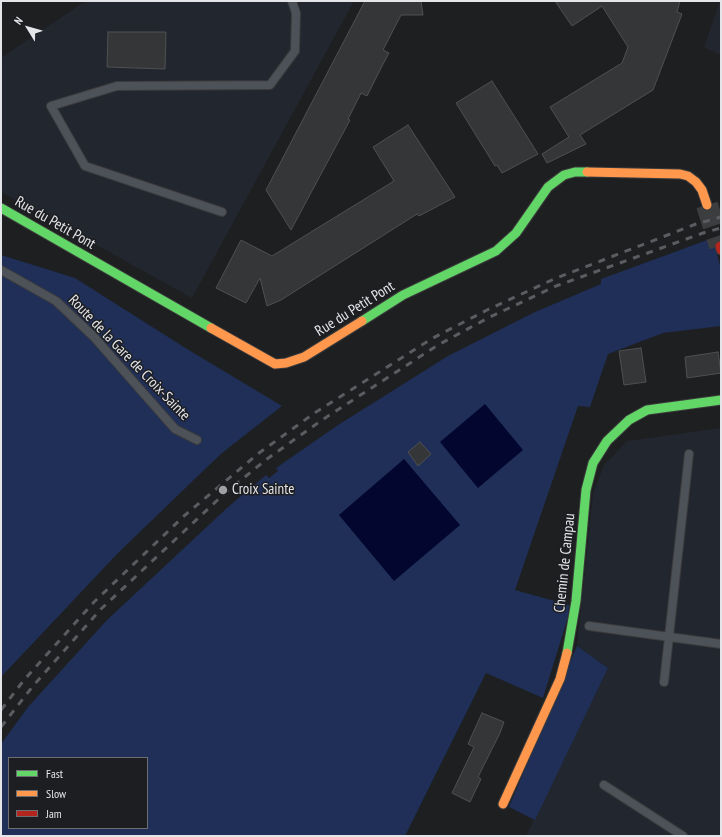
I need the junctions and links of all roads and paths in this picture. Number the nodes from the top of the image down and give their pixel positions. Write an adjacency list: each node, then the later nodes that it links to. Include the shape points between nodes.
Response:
1 (292, 1): 4 (lane, via 296,13 295,51 270,85 117,86 51,106 85,166)
2 (707, 205): 3 (street, Rue du Petit Pont, via 696,182 680,174 575,172 564,175 548,187 516,234 496,251 403,295 304,357 275,364)
3 (1, 208)
4 (222, 212)
5 (1, 270): 7 (lane, Route de la Gare de Croix-Sainte, via 56,301 94,338 175,429)
6 (721, 400): 14 (street, Chemin de Campau, via 647,410 629,420 607,441 593,463 586,490 572,630 560,679)
7 (196, 440)
8 (689, 454): 10 (lane)
9 (589, 626): 10 (lane)
10 (669, 637): 11 (lane); 12 (lane)
11 (721, 644)
12 (664, 682)
13 (604, 785): 15 (lane)
14 (503, 804)
15 (683, 836)

